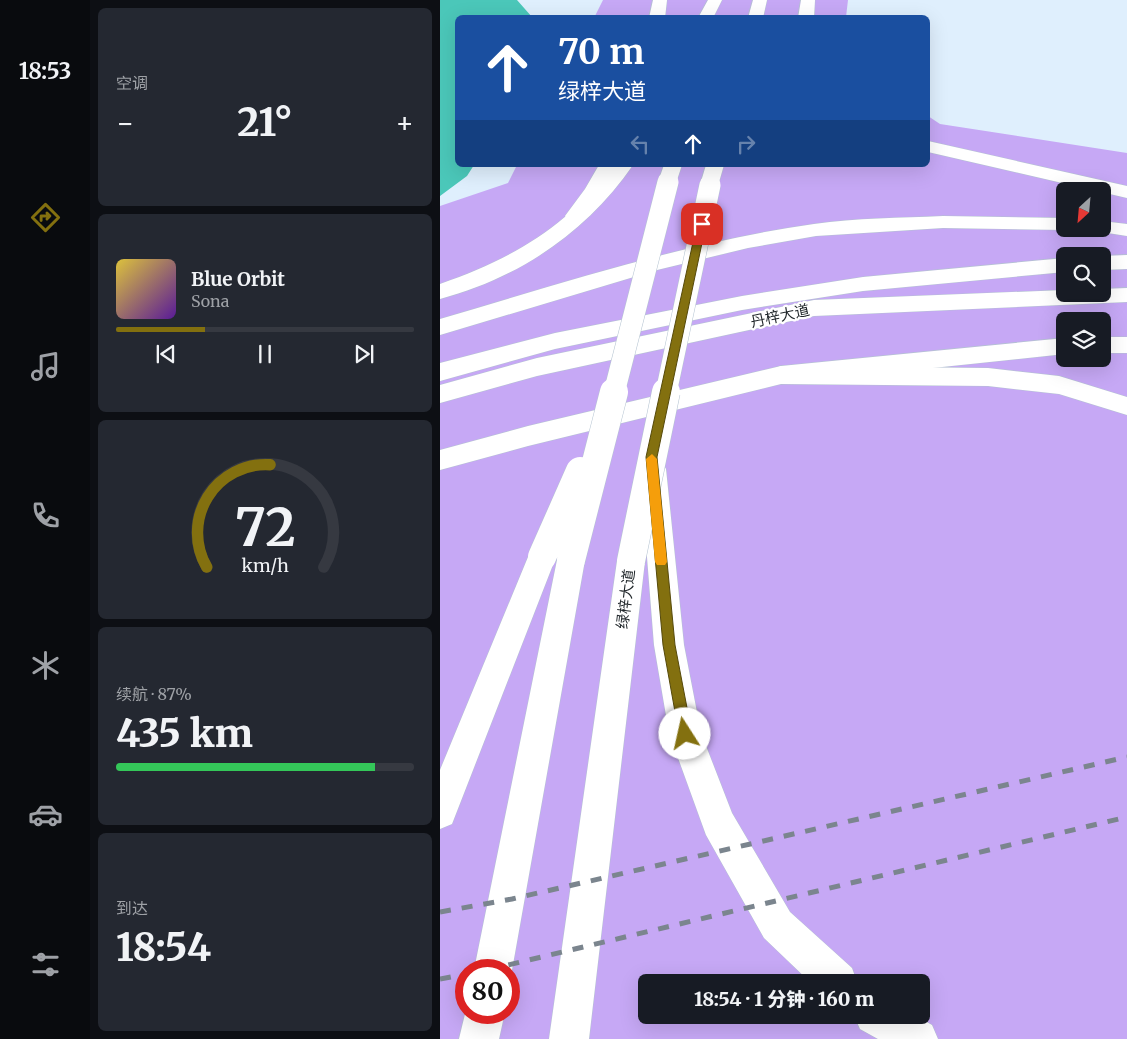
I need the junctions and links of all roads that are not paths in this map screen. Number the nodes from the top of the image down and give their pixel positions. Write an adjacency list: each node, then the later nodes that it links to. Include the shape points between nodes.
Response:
1 (660, 0): 6 (main road)
2 (715, 0): 7 (main road)
3 (721, 0): 8 (main road)
4 (808, 0): 10 (main road)
5 (767, 3): 9 (main road)
6 (658, 15)
7 (707, 15)
8 (717, 15)
9 (757, 15)
10 (806, 15)
11 (930, 146): 16 (main road)
12 (607, 167): 19 (main road, via 594,191)
13 (623, 167): 19 (main road, via 611,184)
14 (670, 174): 35 (main road, bridge, via 612,398)
15 (712, 175): 36 (main road, bridge, via 652,457)
16 (1127, 192)
17 (1056, 224): 26 (main road, via 944,222 816,230 653,264)
18 (1111, 228): 20 (main road)
19 (565, 230): 24 (main road, via 492,273)
20 (1127, 230)
21 (1127, 262): 22 (main road)
22 (1111, 263)
23 (1056, 266): 30 (main road, via 863,284 742,303 555,340)
24 (440, 292)
25 (1127, 295): 32 (main road, 丹梓大道, via 814,308 537,367)
26 (440, 327)
27 (1111, 345): 28 (main road)
28 (1127, 345)
29 (1056, 347): 31 (main road)
30 (440, 372)
31 (781, 376): 33 (main road, via 988,377 1059,385); 34 (main road)
32 (440, 394)
33 (1127, 406)
34 (440, 460)
35 (557, 558): 37 (main road); 38 (main road)
36 (646, 562): 39 (main road, via 669,645 685,734 718,823 777,925); 43 (main road, 绿梓大道)
37 (440, 812)
38 (495, 959)
39 (829, 974)
40 (482, 1024): 42 (main road)
41 (890, 1024): 44 (main road)
42 (480, 1039)
43 (569, 1039)
44 (918, 1039)

